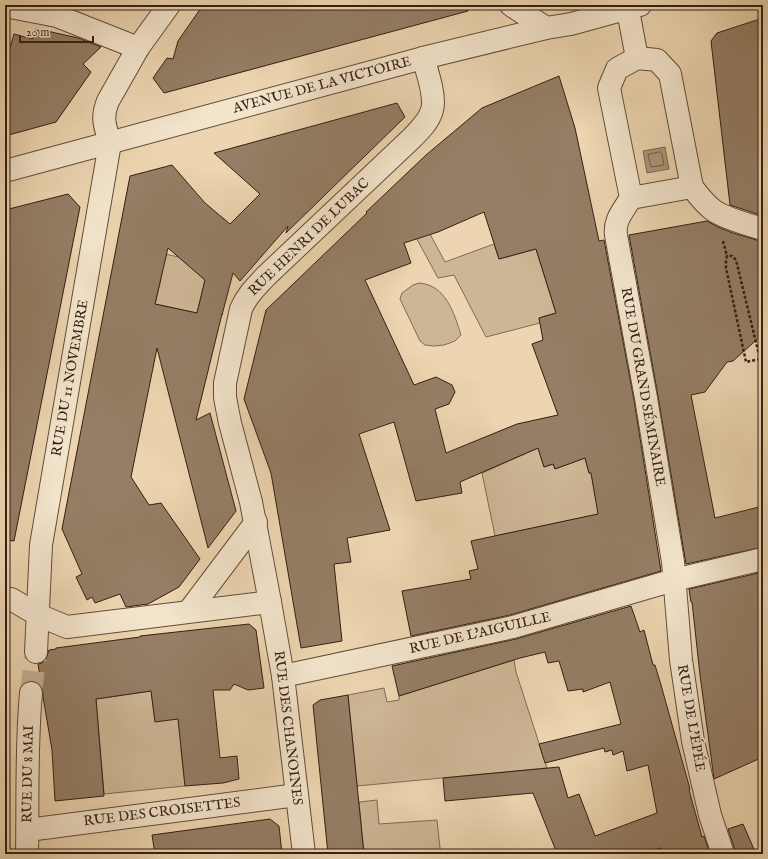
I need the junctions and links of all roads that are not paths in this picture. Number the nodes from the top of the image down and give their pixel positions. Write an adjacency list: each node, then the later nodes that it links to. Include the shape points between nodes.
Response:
1 (169, 5): 6 (street)
2 (511, 5): 5 (street)
3 (5, 6): 6 (street, via 57,16)
4 (631, 6): 5 (street, AVENUE DE LA VICTOIRE, via 571,24); 8 (street)
5 (546, 28): 7 (street, AVENUE DE LA VICTOIRE)
6 (138, 48): 9 (street, via 105,109 104,119)
7 (423, 58): 9 (street, AVENUE DE LA VICTOIRE); 14 (street, RUE HENRI DE LUBAC, via 433,100 428,119 412,138 249,294 241,309 225,383 225,396)
8 (637, 58): 11 (street, via 657,60 670,74); 12 (street, via 617,69 609,88)
9 (110, 143): 10 (street, AVENUE DE LA VICTOIRE); 20 (street, RUE DU 11 NOVEMBRE, via 41,545)
10 (5, 171)
11 (692, 187): 12 (street); 13 (street, via 714,211)
12 (631, 198): 16 (street, RUE DU GRAND SÉMINAIRE, via 618,218 615,228 646,398)
13 (763, 229)
14 (256, 522): 18 (street, RUE HENRI DE LUBAC); 19 (street)
15 (763, 559): 16 (street, RUE DE L'AIGUILLE)
16 (674, 580): 22 (street, RUE DE L'AIGUILLE, via 512,627); 28 (street, RUE DE L'ÉPÉE, via 680,660 693,741 710,815)
17 (5, 600): 20 (street, via 11,599)
18 (270, 602): 19 (street); 22 (street, RUE DES CHANOINES)
19 (189, 612): 20 (street, via 67,627)
20 (38, 615): 21 (street)
21 (36, 652)
22 (283, 676): 24 (street, RUE DES CHANOINES)
23 (31, 693): 25 (street, RUE DU 8 MAI)
24 (297, 795): 25 (street, RUE DES CROISETTES); 27 (street, RUE DES CHANOINES)
25 (28, 830): 26 (street, RUE DU 8 MAI)
26 (27, 854)
27 (304, 854)
28 (723, 854)

